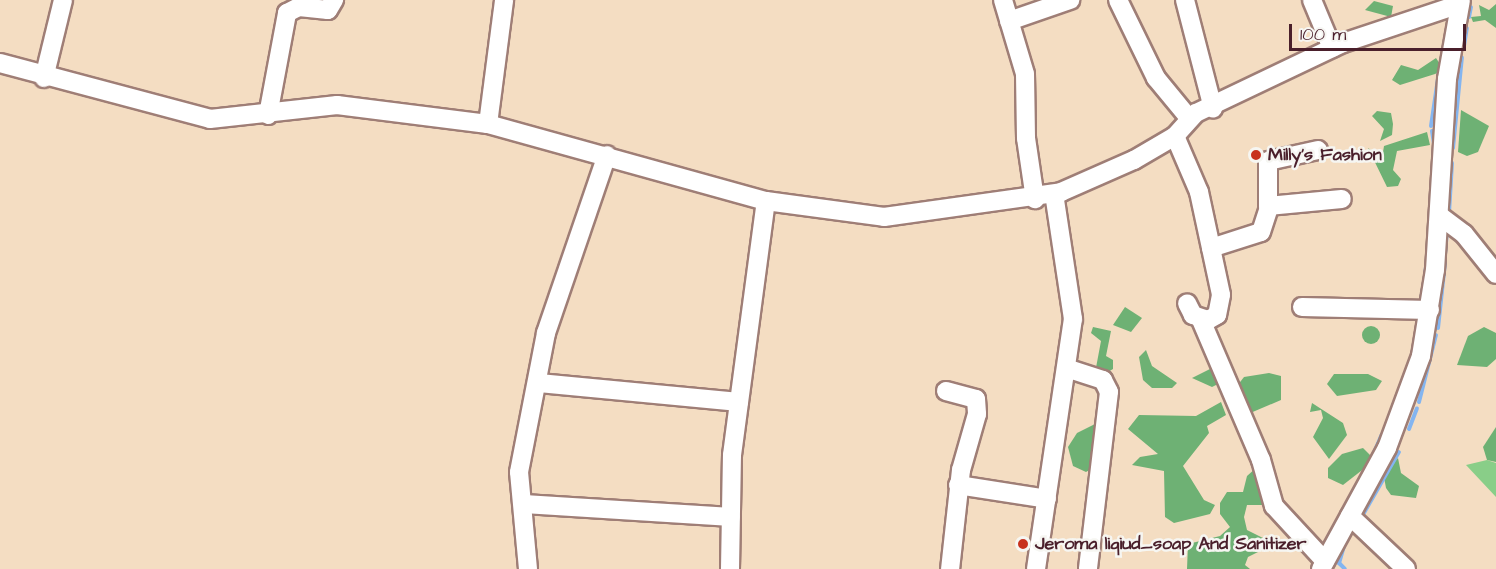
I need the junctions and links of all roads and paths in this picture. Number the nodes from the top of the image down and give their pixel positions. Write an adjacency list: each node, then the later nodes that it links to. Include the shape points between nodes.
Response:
1 (63, 0): 14 (street)
2 (334, 0): 16 (street, via 328,10 299,7 287,13)
3 (504, 0): 18 (street)
4 (1003, 0): 11 (street)
5 (1070, 0): 11 (street)
6 (1118, 0): 17 (street, via 1156,78)
7 (1185, 0): 15 (street)
8 (1312, 0): 12 (street)
9 (1461, 2): 10 (street); 27 (street, via 1447,79)
10 (1434, 5): 12 (street)
11 (1009, 21): 23 (street, via 1025,74 1026,138)
12 (1332, 48): 15 (street)
13 (0, 63): 14 (street)
14 (44, 78): 16 (street, via 210,119)
15 (1213, 108): 17 (street)
16 (268, 115): 18 (street, via 337,105)
17 (1189, 118): 19 (street)
18 (488, 124): 21 (street)
19 (1175, 136): 22 (street); 28 (street, via 1199,192)
20 (1318, 150): 26 (street, via 1268,161)
21 (607, 155): 25 (street); 35 (street, via 594,205 551,310)
22 (1054, 194): 23 (street); 34 (street, via 1074,298)
23 (1035, 199): 25 (street, via 884,217)
24 (1342, 199): 26 (street)
25 (766, 201): 37 (street)
26 (1269, 208): 28 (street, via 1260,232)
27 (1440, 216): 29 (street, via 1464,234); 32 (street)
28 (1211, 248): 33 (street, via 1221,307 1217,315)
29 (1496, 274)
30 (1188, 303): 33 (street)
31 (1302, 307): 32 (street)
32 (1430, 310): 41 (street, via 1406,406)
33 (1201, 320): 43 (street, via 1262,460 1274,506)
34 (1066, 368): 39 (street); 48 (street, via 1103,380 1109,392)
35 (539, 383): 37 (street); 40 (street, via 519,472)
36 (946, 391): 38 (street, via 977,402)
37 (739, 402): 42 (street)
38 (958, 485): 39 (street); 46 (street)
39 (1047, 499): 47 (street)
40 (525, 504): 42 (street); 44 (street)
41 (1350, 516): 43 (street); 49 (street)
42 (731, 517): 45 (street)
43 (1323, 565)
44 (528, 569)
45 (730, 569)
46 (950, 569)
47 (1036, 569)
48 (1088, 569)
49 (1406, 569)

